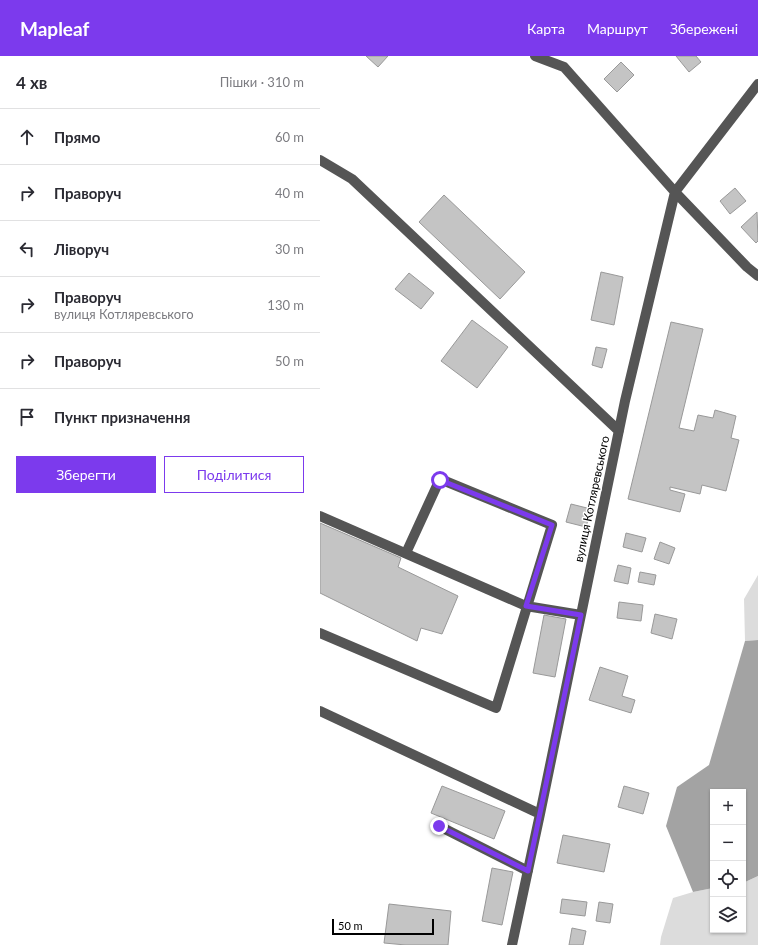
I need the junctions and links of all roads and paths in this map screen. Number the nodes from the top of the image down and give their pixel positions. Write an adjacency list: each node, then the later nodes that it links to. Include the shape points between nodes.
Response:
1 (535, 56): 4 (street, via 564,68)
2 (758, 84): 4 (street, вулиця Котляревського)
3 (320, 160): 6 (street, via 352,179)
4 (675, 192): 5 (street); 6 (street, вулиця Котляревського)
5 (758, 276)
6 (619, 431): 10 (street, вулиця Котляревського)
7 (320, 516): 8 (street)
8 (406, 553): 9 (street); 9 (street, via 440,480 552,525)
9 (526, 606): 10 (street); 11 (street, via 496,708)
10 (581, 615): 13 (street, вулиця Котляревського)
11 (320, 633)
12 (320, 711): 13 (street)
13 (540, 814): 15 (street, вулиця Котляревського)
14 (439, 826): 15 (street)
15 (528, 871): 16 (street, вулиця Котляревського)
16 (512, 945)

